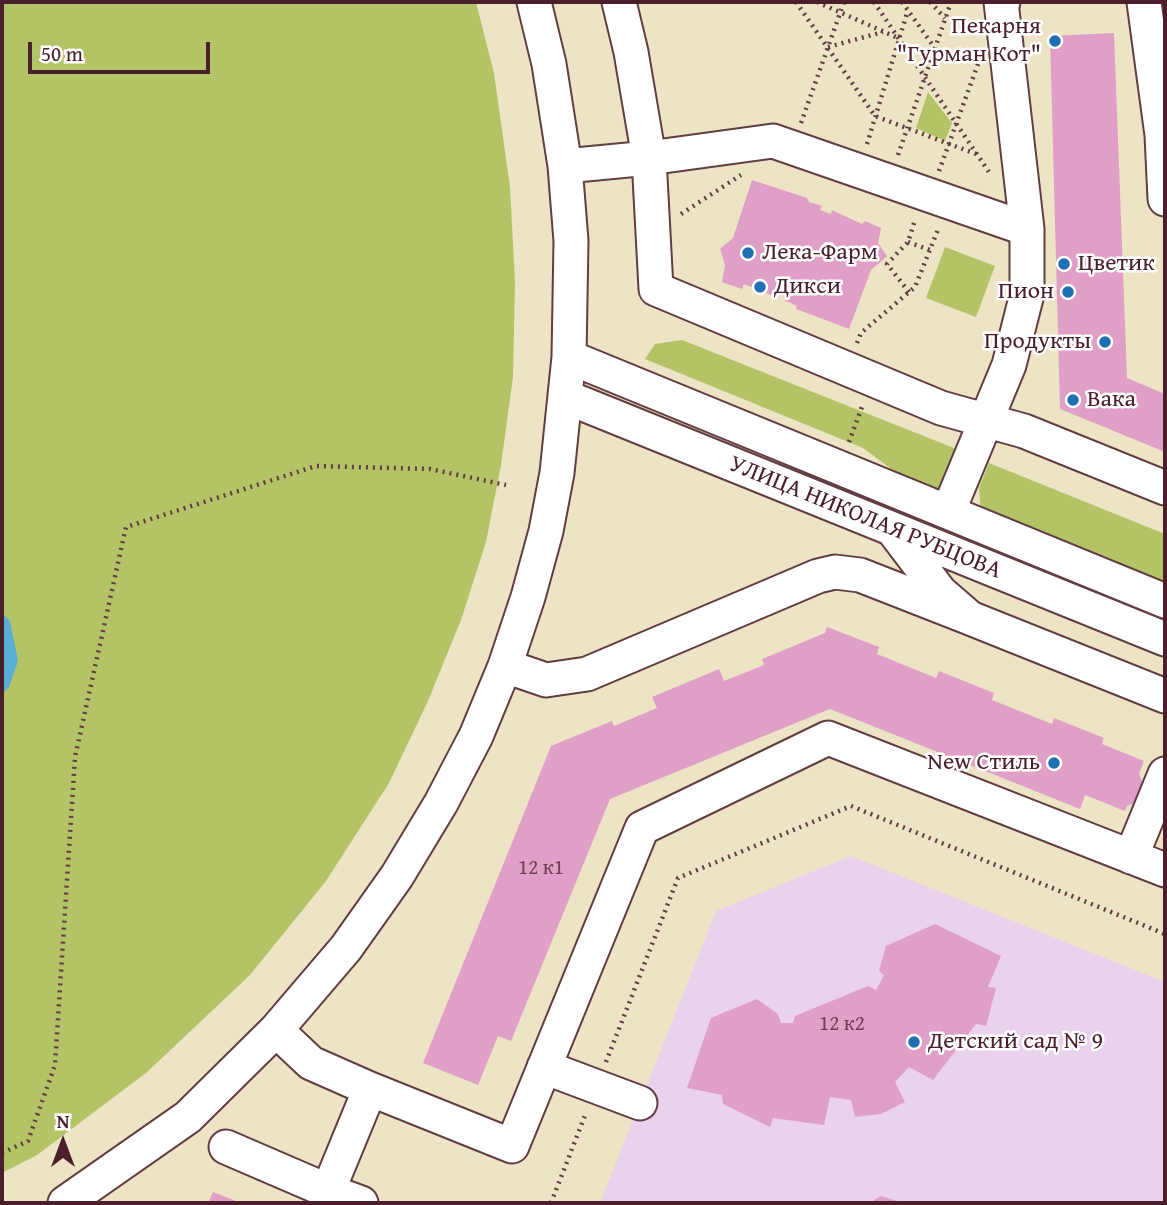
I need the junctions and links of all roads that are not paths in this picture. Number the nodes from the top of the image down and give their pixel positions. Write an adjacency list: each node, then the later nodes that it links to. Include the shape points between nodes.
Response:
1 (534, 2): 6 (street)
2 (619, 2): 5 (street)
3 (1002, 2): 8 (street)
4 (1144, 2): 7 (street, via 1162,135)
5 (649, 158): 6 (street); 8 (street, via 773,141); 11 (street, via 656,289 941,408)
6 (565, 166): 9 (street, via 571,242)
7 (1165, 200)
8 (1027, 229): 11 (street, via 1027,293 1009,365)
9 (569, 357): 10 (street); 13 (street, УЛИЦА НИКОЛАЯ РУБЦОВА)
10 (566, 397): 14 (street, УЛИЦА НИКОЛАЯ РУБЦОВА); 18 (street, via 546,531)
11 (986, 420): 12 (street); 13 (street)
12 (1165, 488)
13 (948, 512): 15 (street, УЛИЦА НИКОЛАЯ РУБЦОВА)
14 (893, 530): 16 (street, via 940,592); 17 (street, УЛИЦА НИКОЛАЯ РУБЦОВА)
15 (1165, 601)
16 (970, 618): 18 (street, via 860,575 835,572 586,674 546,680); 19 (street)
17 (1165, 639)
18 (505, 666): 23 (street, via 465,758 397,876 346,948)
19 (1165, 696)
20 (1165, 774): 21 (street)
21 (1132, 857): 22 (street); 24 (street, via 828,738 642,828)
22 (1165, 870)
23 (276, 1030): 25 (street, via 311,1063); 29 (street, via 188,1117)
24 (544, 1067): 25 (street, via 512,1146); 26 (street)
25 (370, 1089): 28 (street)
26 (640, 1103)
27 (226, 1147): 28 (street)
28 (328, 1191): 30 (street)
29 (65, 1203)
30 (361, 1203)

